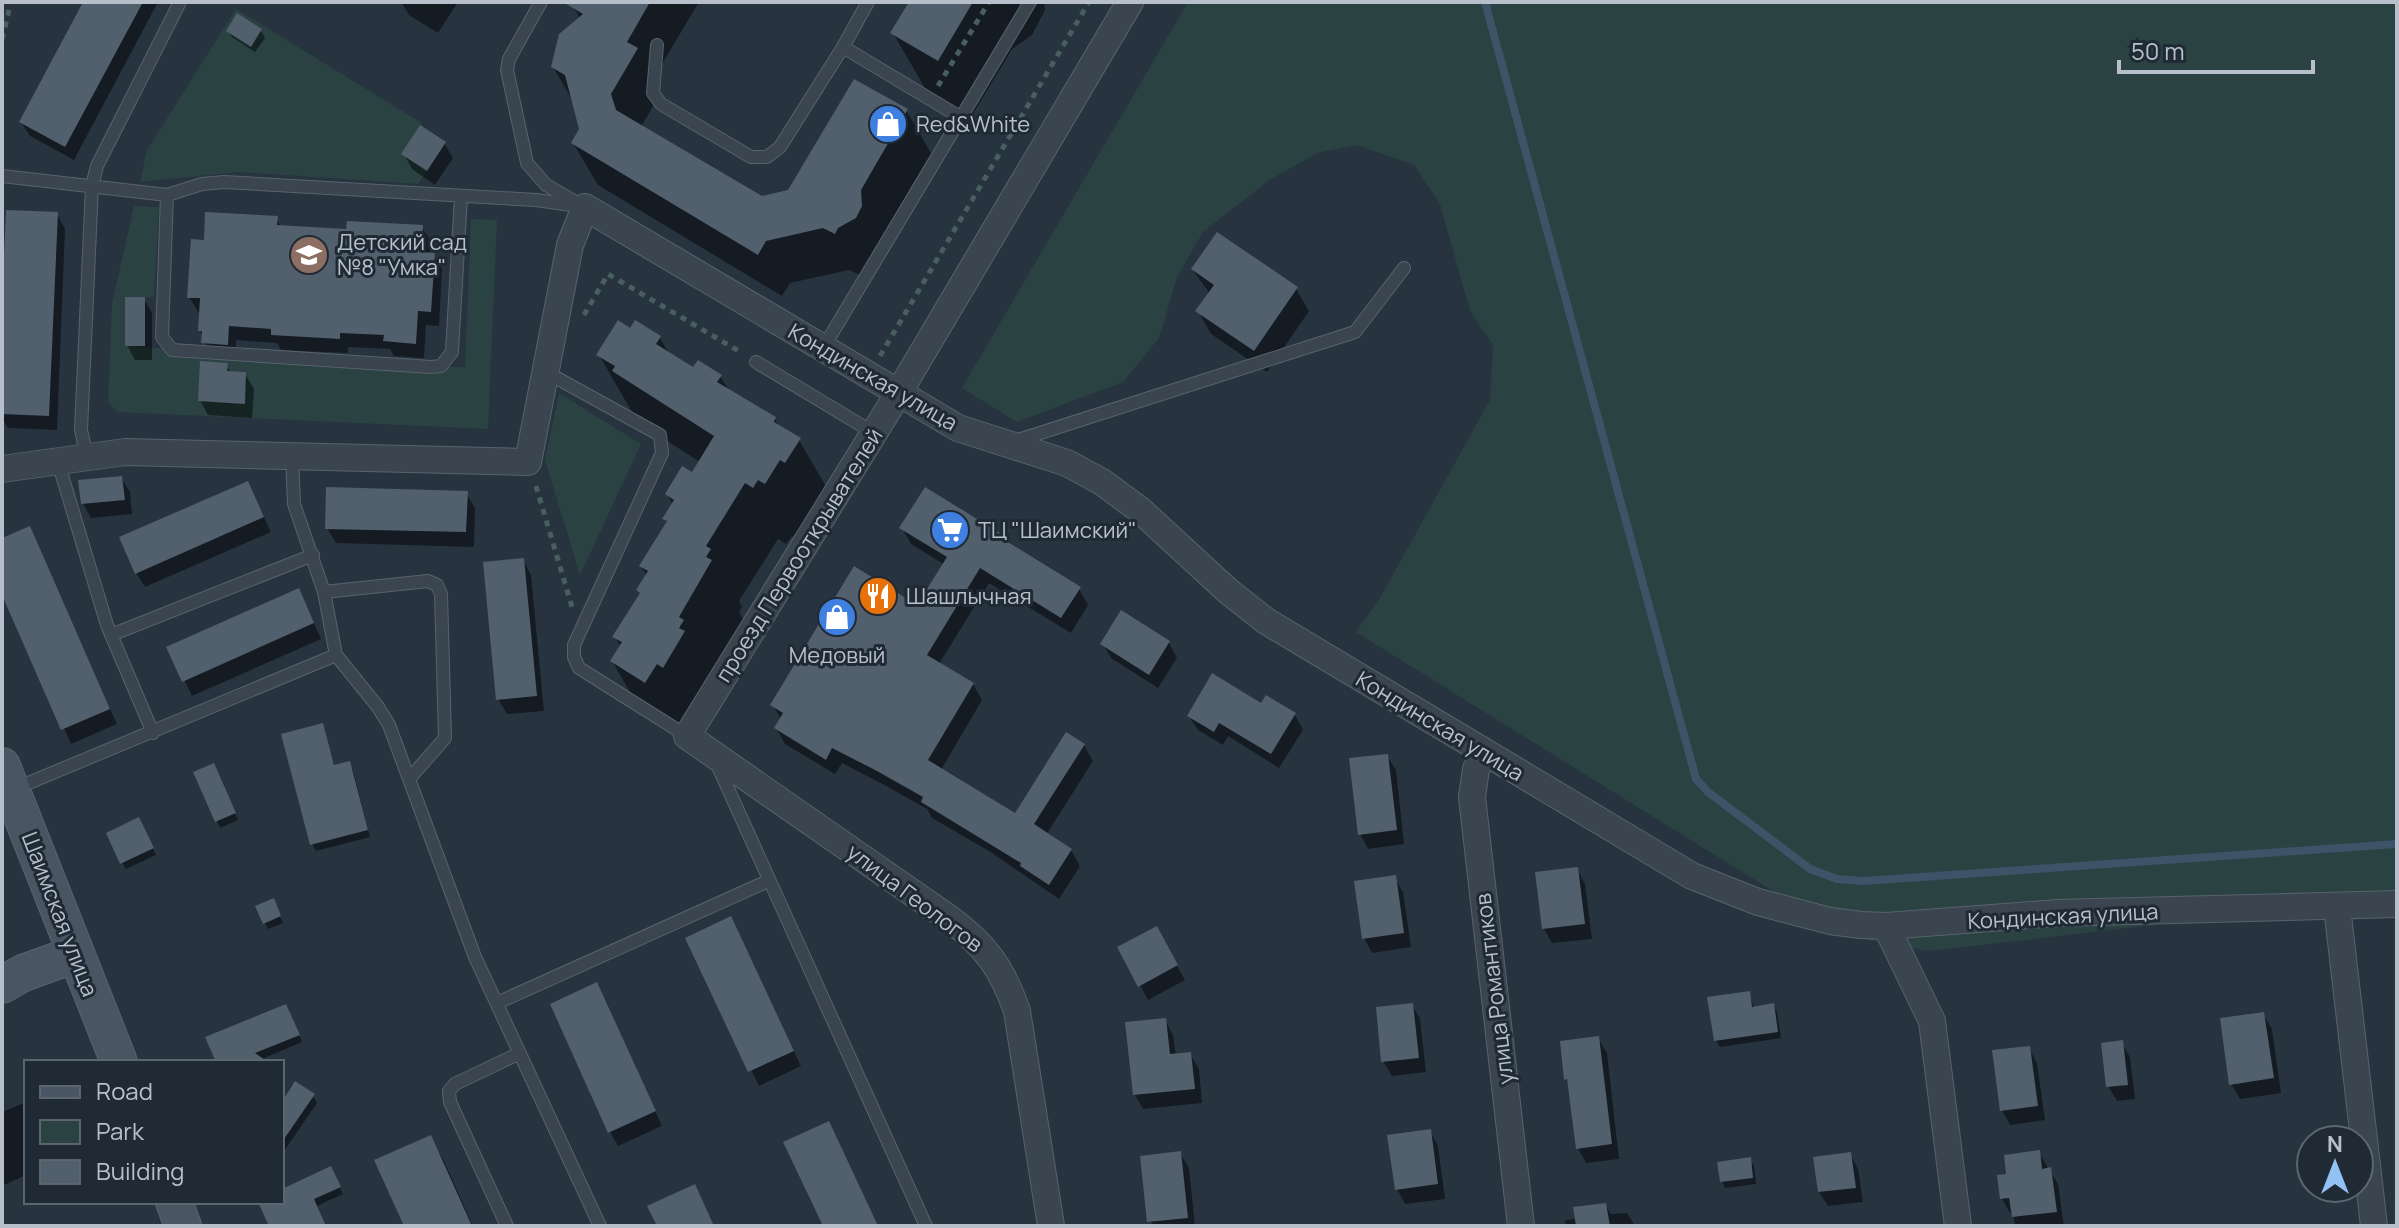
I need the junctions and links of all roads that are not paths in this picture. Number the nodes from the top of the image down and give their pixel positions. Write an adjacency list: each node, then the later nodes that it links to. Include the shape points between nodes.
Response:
1 (180, 2): 11 (lane, via 97,166)
2 (541, 2): 10 (lane, via 507,70 527,163)
3 (868, 2): 7 (lane)
4 (1030, 2): 8 (lane)
5 (1130, 2): 20 (street, проезд Первооткрывателей)
6 (657, 45): 7 (lane, via 653,93 661,104 751,157 767,157 780,147)
7 (843, 47): 8 (lane)
8 (960, 117): 17 (lane)
9 (2, 176): 11 (lane)
10 (546, 185): 14 (lane); 15 (lane)
11 (92, 186): 12 (lane); 24 (lane, via 81,430)
12 (167, 195): 13 (lane, via 224,182); 13 (lane, via 162,337 172,350 431,367 441,366 452,352)
13 (461, 196): 14 (lane)
14 (536, 200): 15 (lane)
15 (585, 207): 17 (street, Кондинская улица); 19 (street, via 570,245)
16 (1404, 268): 22 (lane, via 1355,332)
17 (822, 350): 20 (street, Кондинская улица)
18 (756, 362): 21 (lane)
19 (544, 371): 23 (street, via 528,462); 32 (lane, via 660,435 662,453 574,645 574,657 579,668)
20 (898, 394): 21 (street, проезд Первооткрывателей); 22 (street, Кондинская улица, via 958,428)
21 (874, 433): 32 (street, проезд Первооткрывателей)
22 (1008, 443): 34 (street, Кондинская улица, via 1067,463 1102,482 1266,621)
23 (292, 456): 24 (street, via 168,451); 27 (lane, via 294,504)
24 (87, 457): 25 (street)
25 (58, 462): 26 (street); 29 (lane)
26 (2, 469)
27 (313, 555): 28 (lane); 29 (lane)
28 (324, 592): 30 (lane); 36 (lane, via 428,581 437,585 445,738)
29 (111, 635): 31 (lane)
30 (336, 655): 31 (lane); 36 (lane, via 389,725)
31 (153, 733): 35 (lane)
32 (687, 736): 33 (street, улица Геологов)
33 (712, 753): 37 (lane); 49 (street, улица Геологов, via 972,935 991,956 1017,1011)
34 (1485, 754): 40 (street, Кондинская улица, via 1704,881 1830,921); 50 (street, улица Романтиков, via 1476,769 1472,797)
35 (7, 778): 41 (main road, Шаимская улица)
36 (410, 778): 43 (lane)
37 (768, 881): 43 (lane); 48 (lane)
38 (2397, 904): 39 (street, Кондинская улица)
39 (2337, 907): 40 (street, Кондинская улица, via 2058,913); 52 (street)
40 (1886, 926): 51 (street, via 1932,1021)
41 (76, 954): 42 (main road); 45 (main road, Шаимская улица)
42 (3, 983)
43 (497, 1003): 44 (lane)
44 (520, 1053): 46 (lane, via 449,1091); 47 (lane)
45 (118, 1060)
46 (507, 1226)
47 (600, 1226)
48 (926, 1226)
49 (1051, 1226)
50 (1521, 1226)
51 (1958, 1226)
52 (2374, 1226)

